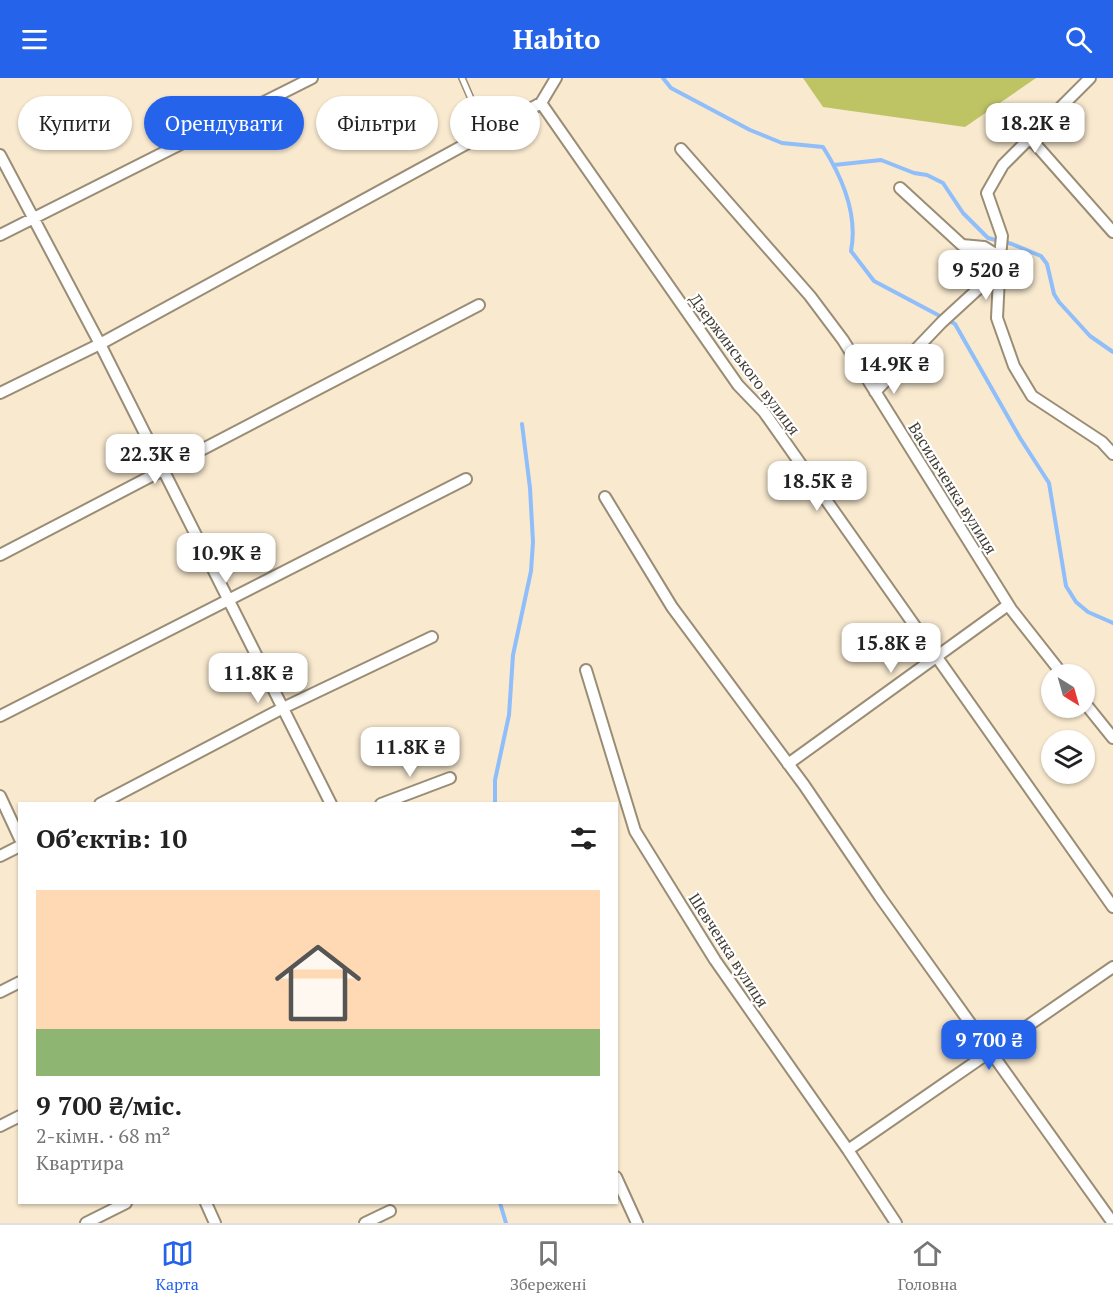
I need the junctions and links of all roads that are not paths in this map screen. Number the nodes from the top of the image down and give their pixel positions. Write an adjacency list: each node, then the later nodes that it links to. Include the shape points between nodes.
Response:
1 (312, 78): 12 (street)
2 (462, 78): 5 (lane)
3 (555, 78): 6 (street)
4 (1090, 78): 7 (street)
5 (470, 96)
6 (541, 103): 28 (street, Дзержинського вулиця, via 738,385 764,412)
7 (1030, 138): 13 (street); 15 (street, via 1004,165 987,194)
8 (681, 149): 18 (street, Васильченка вулиця, via 810,296)
9 (451, 150): 17 (street)
10 (0, 155): 12 (street)
11 (900, 188): 15 (street, via 962,245)
12 (33, 220): 14 (street); 17 (street)
13 (1113, 232)
14 (0, 235)
15 (1001, 251): 18 (street, via 942,322); 20 (street, via 997,318 1014,366 1032,396 1102,442)
16 (479, 305): 21 (street)
17 (100, 344): 19 (street); 21 (street)
18 (875, 392): 26 (street, Васильченка вулиця)
19 (0, 393)
20 (1113, 454)
21 (164, 472): 24 (street); 25 (street)
22 (465, 479): 25 (street)
23 (605, 497): 35 (street, via 672,607)
24 (0, 555)
25 (229, 598): 31 (street); 32 (street)
26 (1008, 605): 28 (street); 29 (street, Васильченка вулиця)
27 (432, 637): 31 (street)
28 (938, 657): 35 (street); 44 (street, Дзержинського вулиця)
29 (1054, 664)
30 (586, 670): 51 (street, Шевченка вулиця, via 635,831 715,960)
31 (283, 708): 38 (street); 39 (street)
32 (0, 716)
33 (1095, 716): 34 (street)
34 (1113, 738)
35 (788, 764): 48 (street)
36 (450, 778): 40 (street)
37 (0, 796): 41 (street)
38 (104, 802)
39 (330, 802)
40 (386, 802)
41 (18, 835)
42 (18, 847): 43 (street)
43 (0, 856)
44 (1113, 907)
45 (1113, 967): 48 (street)
46 (18, 983): 47 (street)
47 (0, 992)
48 (993, 1051): 51 (street); 61 (street)
49 (18, 1117): 50 (street)
50 (0, 1126)
51 (849, 1150): 60 (street, Шевченка вулиця)
52 (618, 1181): 59 (street)
53 (124, 1204): 56 (street)
54 (206, 1204): 57 (street)
55 (386, 1216): 58 (street)
56 (86, 1223)
57 (215, 1223)
58 (365, 1223)
59 (637, 1223)
60 (896, 1223)
61 (1113, 1223)

